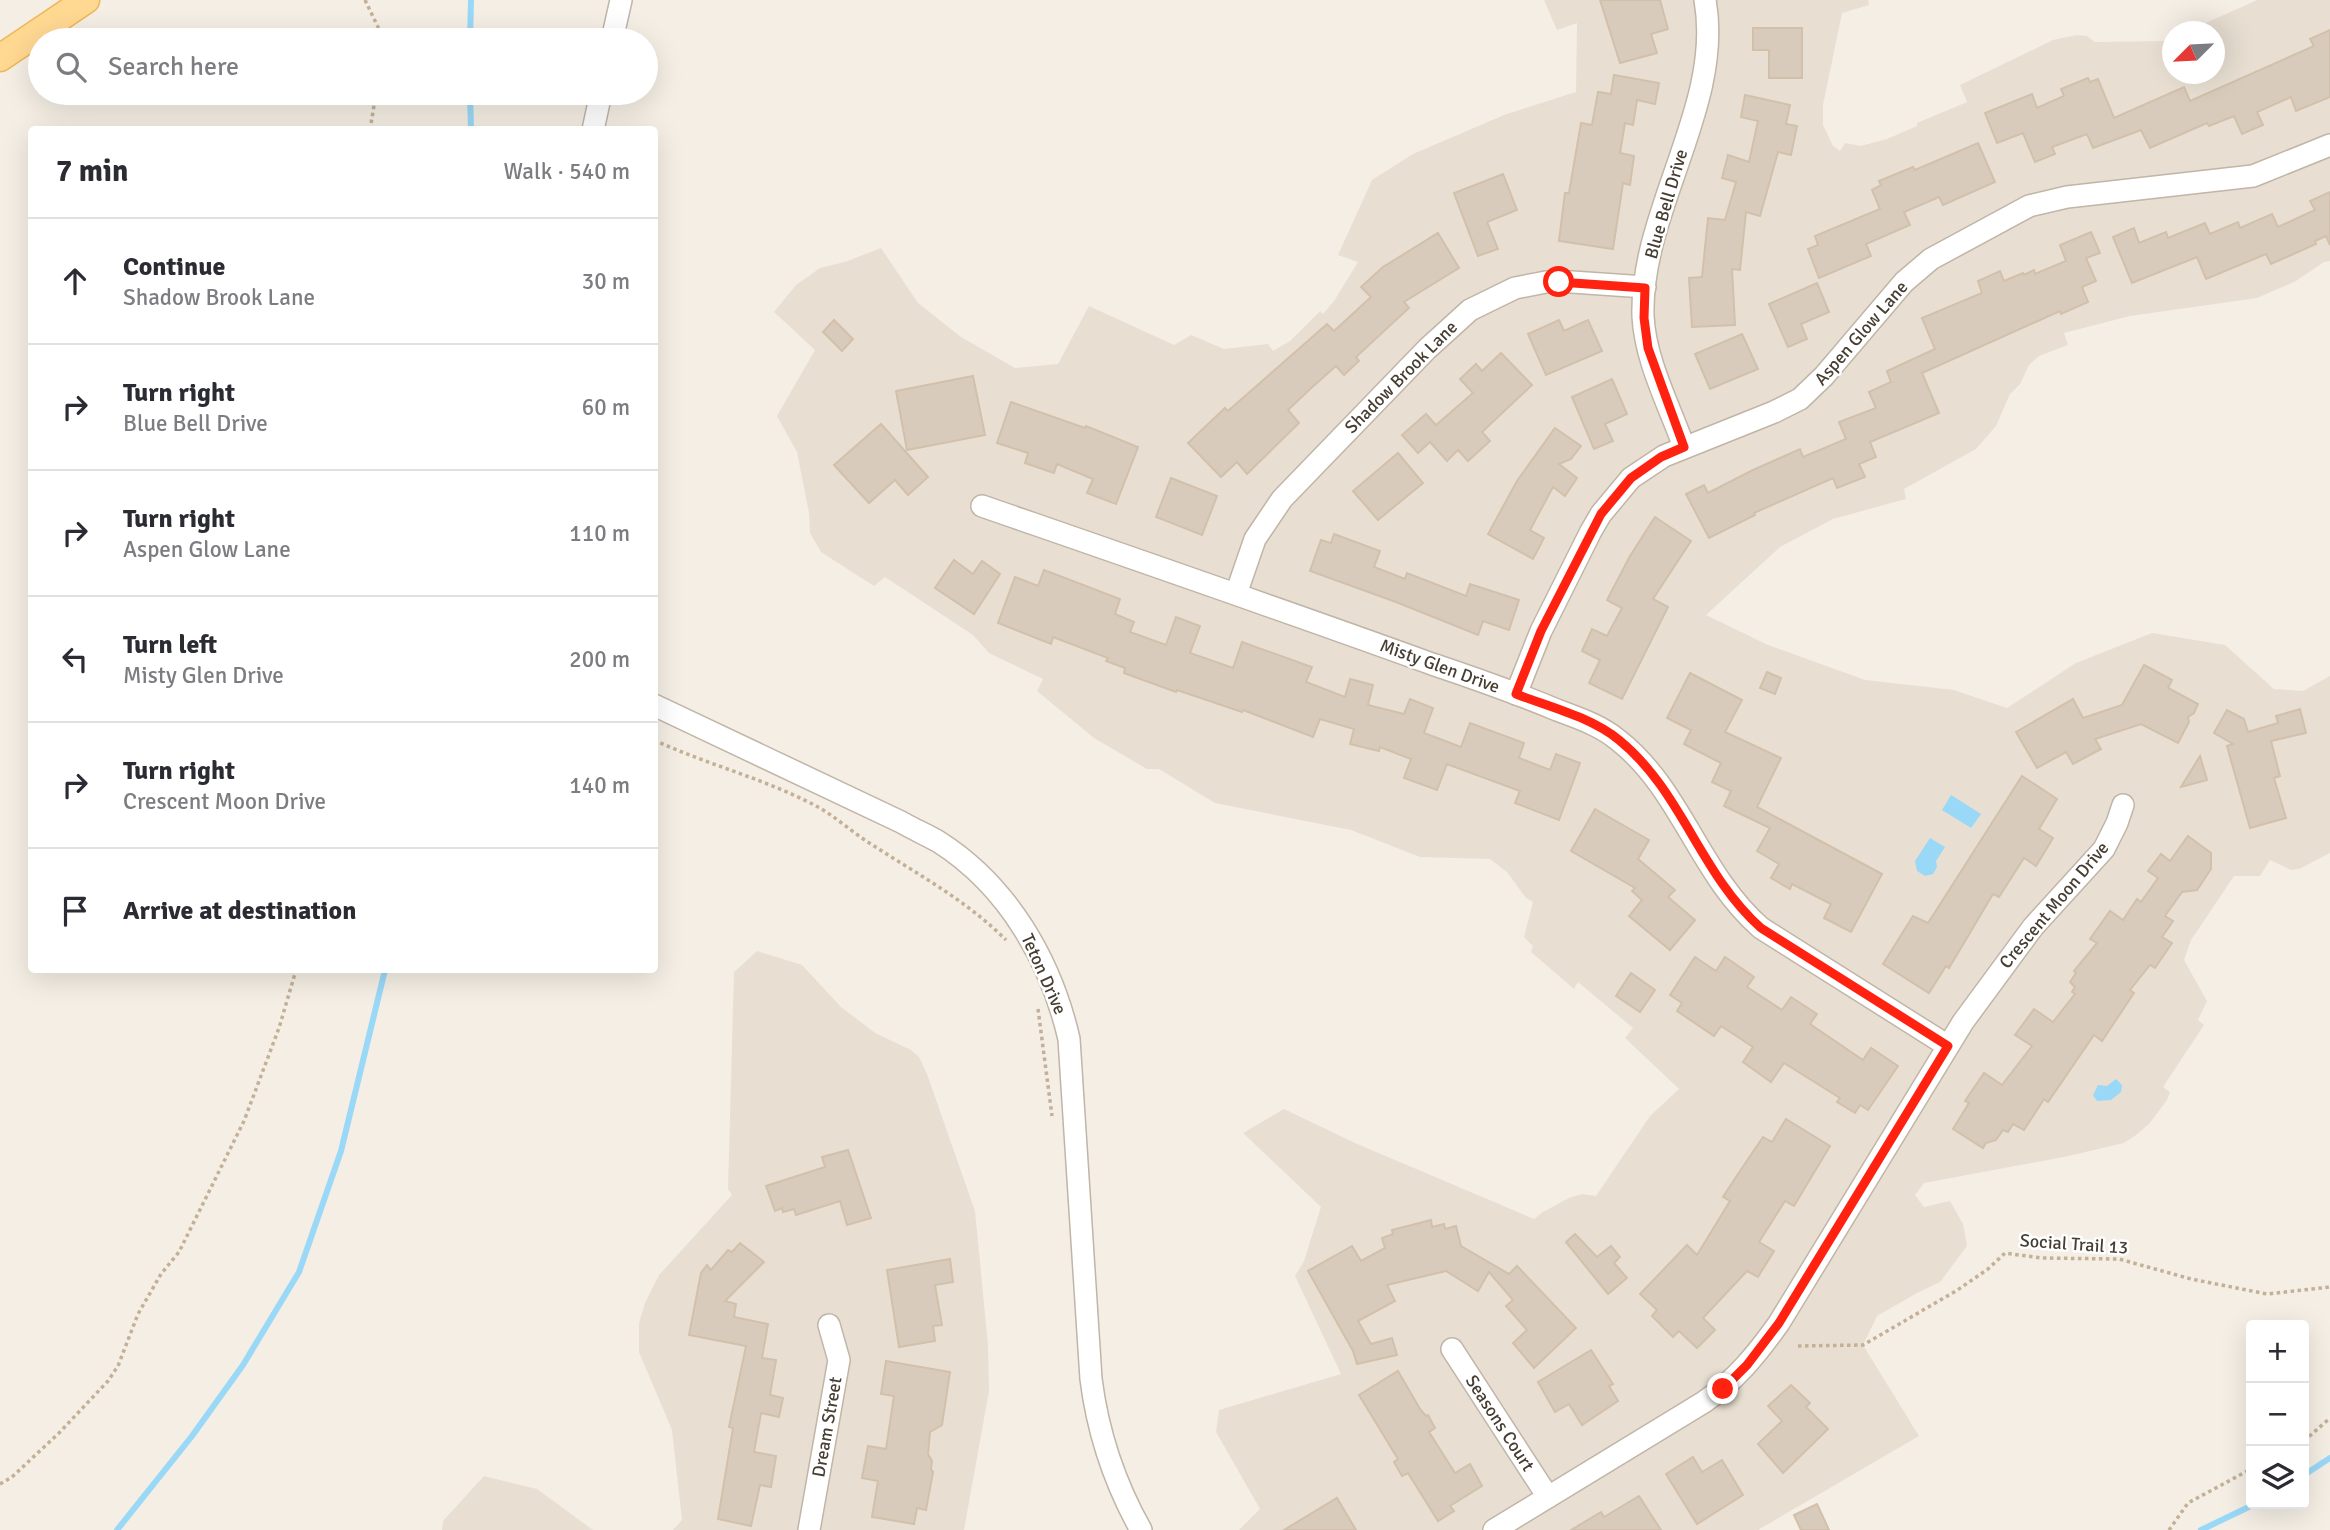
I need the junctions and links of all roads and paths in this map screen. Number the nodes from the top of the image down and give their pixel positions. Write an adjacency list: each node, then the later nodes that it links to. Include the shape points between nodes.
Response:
1 (86, 0): 5 (main road)
2 (365, 0): 6 (path)
3 (621, 0): 7 (street)
4 (1705, 0): 15 (street, Blue Bell Drive, via 1708,33 1702,85 1656,232)
5 (44, 28)
6 (378, 28)
7 (615, 28)
8 (28, 39): 9 (main road)
9 (0, 58)
10 (374, 105): 12 (path)
11 (598, 105): 13 (street)
12 (371, 126)
13 (594, 126)
14 (2330, 145): 16 (street, Aspen Glow Lane, via 2253,176 2067,197 2029,206 1916,270 1800,399)
15 (1645, 288): 16 (street, Blue Bell Drive, via 1648,348); 18 (street, Shadow Brook Lane, via 1546,282 1515,288 1470,310 1282,499 1255,539)
16 (1684, 447): 19 (street, Aspen Glow Lane, via 1631,478 1601,514 1541,631)
17 (982, 506): 18 (street, Misty Glen Drive)
18 (1236, 594): 19 (street, Misty Glen Drive)
19 (1516, 694): 26 (street, Misty Glen Drive, via 1598,726 1620,741 1659,783 1722,887 1749,918)
20 (658, 707): 38 (street, Teton Drive, via 940,843 987,883 1028,934 1058,996 1069,1039 1096,1413 1111,1468)
21 (658, 742): 23 (path, via 820,808 954,895)
22 (2123, 805): 26 (street, Crescent Moon Drive, via 2104,849 2033,927)
23 (1014, 949)
24 (295, 973): 35 (path, via 244,1121 184,1243 138,1314 118,1366 67,1425)
25 (1038, 1007): 27 (path)
26 (1948, 1046): 36 (street, Crescent Moon Drive, via 1779,1323 1739,1375 1704,1402)
27 (1052, 1117)
28 (2330, 1287): 30 (path, Social Trail 13, via 2267,1294 2119,1259 2005,1253 1956,1292 1863,1345)
29 (829, 1325): 37 (street, Dream Street, via 839,1360)
30 (1798, 1346)
31 (1452, 1349): 36 (street, Seasons Court)
32 (2330, 1418): 33 (path)
33 (2309, 1437)
34 (2246, 1472): 40 (path, via 2188,1503)
35 (0, 1484)
36 (1548, 1497): 39 (street, Crescent Moon Drive)
37 (808, 1530)
38 (1141, 1530)
39 (1494, 1530)
40 (2169, 1530)

